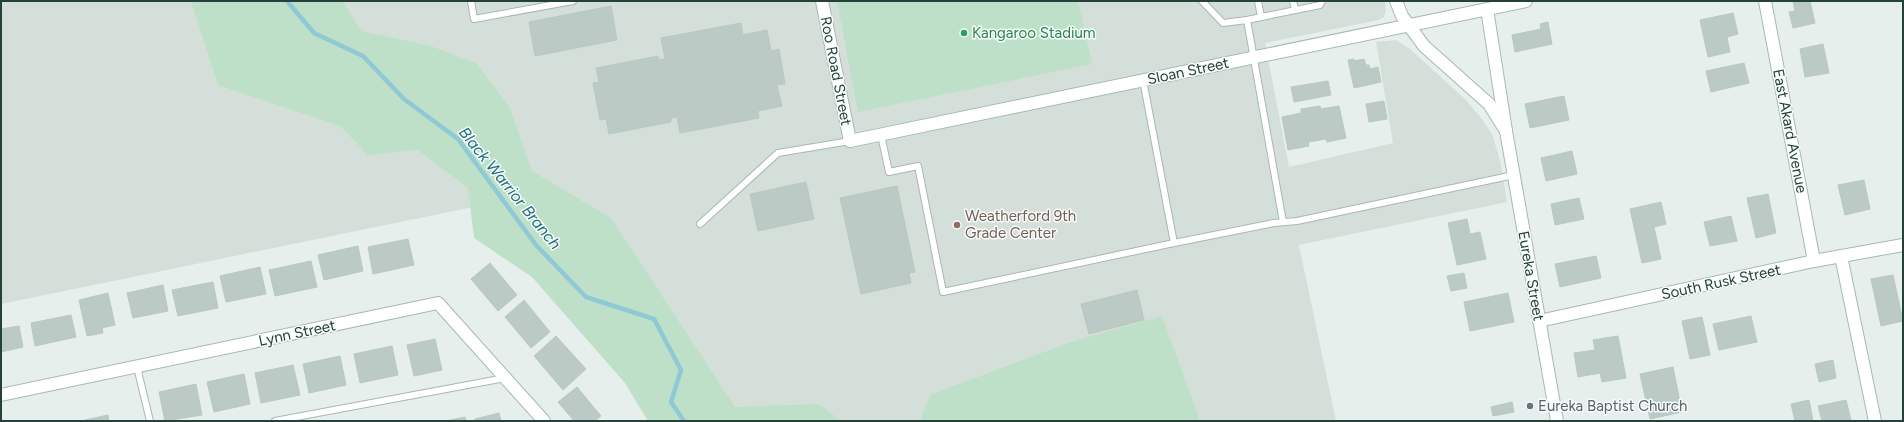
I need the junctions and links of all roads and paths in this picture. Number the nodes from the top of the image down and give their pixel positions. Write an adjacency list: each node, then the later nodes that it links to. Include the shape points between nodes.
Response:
1 (471, 1): 2 (lane, via 474,19)
2 (573, 1)
3 (822, 1): 20 (street, Roo Road Street)
4 (1202, 1): 14 (lane, via 1223,23)
5 (1258, 1): 13 (lane)
6 (1293, 1): 12 (lane)
7 (1322, 1): 12 (lane, via 1320,5)
8 (1396, 1): 15 (street, Eureka Street)
9 (1526, 1): 11 (street, Sloan Street)
10 (1765, 1): 27 (street, East Akard Avenue)
11 (1487, 9): 15 (street, Sloan Street); 18 (street, Eureka Street)
12 (1295, 10): 13 (lane)
13 (1261, 17): 14 (lane)
14 (1247, 20): 16 (lane)
15 (1409, 25): 16 (street, Sloan Street); 18 (street, Eureka Street, via 1424,46 1489,104)
16 (1254, 58): 17 (street, Sloan Street); 22 (lane)
17 (1143, 80): 19 (street, Sloan Street); 24 (lane)
18 (1506, 131): 21 (street, Eureka Street)
19 (881, 135): 20 (street, Sloan Street); 24 (lane, via 889,172 918,166 943,292)
20 (850, 141): 23 (lane, via 778,153)
21 (1514, 176): 22 (lane); 28 (street, Eureka Street)
22 (1283, 222): 24 (lane)
23 (700, 224)
24 (1174, 243)
25 (1903, 244): 26 (street, South Rusk Street)
26 (1841, 256): 27 (street, South Rusk Street); 36 (street)
27 (1814, 261): 28 (street, South Rusk Street)
28 (1539, 321): 35 (street, Eureka Street)
29 (137, 367): 30 (street, Lynn Street, via 438,303); 31 (street, Lynn Street); 32 (lane)
30 (505, 378): 33 (lane); 34 (street, Lynn Street)
31 (1, 395)
32 (150, 421)
33 (275, 421)
34 (544, 421)
35 (1556, 421)
36 (1875, 421)

